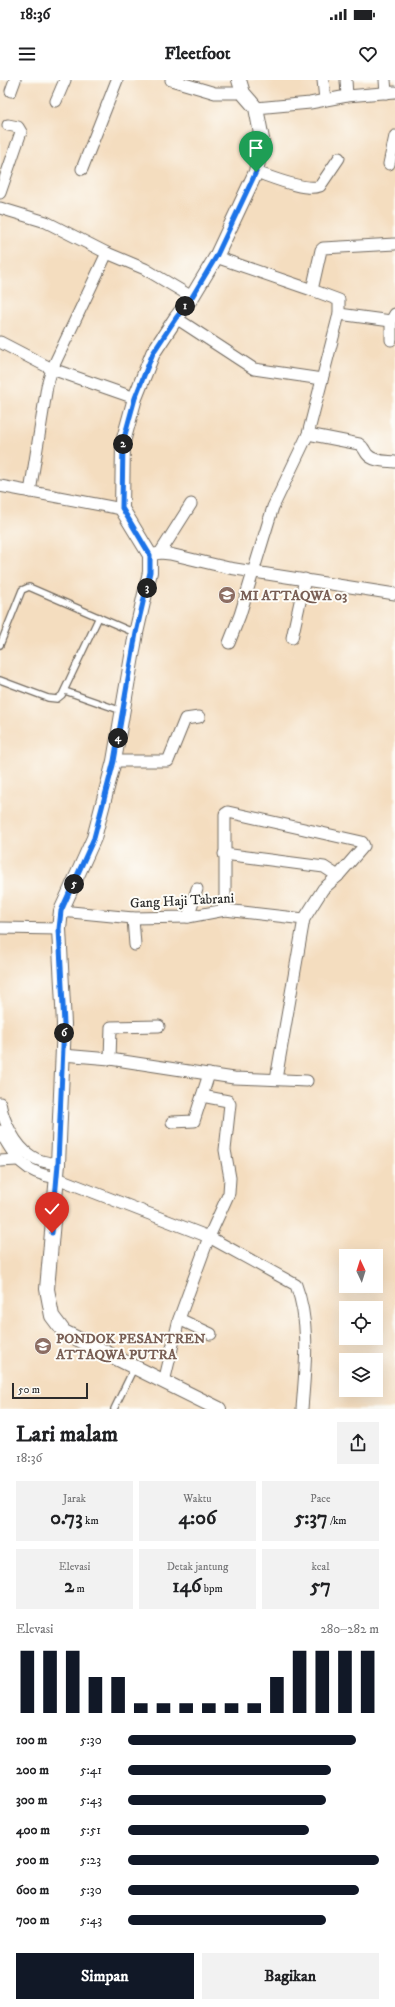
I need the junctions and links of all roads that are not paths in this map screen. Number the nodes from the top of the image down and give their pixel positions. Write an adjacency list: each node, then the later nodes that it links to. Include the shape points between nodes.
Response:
1 (15, 80): 9 (street)
2 (65, 80): 13 (street)
3 (117, 80): 19 (street)
4 (171, 80): 8 (street, via 215,93)
5 (323, 80): 12 (street)
6 (346, 80): 11 (street)
7 (385, 80): 10 (street)
8 (241, 87): 14 (street)
9 (11, 91)
10 (391, 93): 11 (street)
11 (347, 96): 12 (street)
12 (324, 100): 14 (street)
13 (56, 101)
14 (256, 108): 20 (street, via 262,139)
15 (8, 125): 21 (street, via 18,127 21,132)
16 (395, 136): 18 (street)
17 (339, 158): 20 (street, via 316,188 296,185)
18 (389, 164)
19 (82, 169)
20 (256, 172): 25 (street)
21 (0, 193)
22 (0, 208): 24 (street, via 46,222)
23 (395, 244): 26 (street, via 323,248)
24 (107, 253): 27 (street, via 145,269); 33 (street)
25 (216, 257): 26 (street); 27 (street)
26 (312, 290): 28 (street, via 339,300)
27 (192, 297): 29 (street)
28 (339, 314): 30 (street); 34 (street)
29 (176, 318): 34 (street, via 254,369); 35 (street, via 153,353)
30 (393, 318): 31 (street)
31 (391, 340)
32 (0, 342): 33 (street)
33 (52, 369): 35 (street); 39 (street)
34 (322, 379): 36 (street)
35 (135, 398): 41 (street, via 123,442)
36 (308, 434): 37 (street, via 359,444 375,460); 43 (street, via 273,507)
37 (395, 462)
38 (0, 486): 39 (street)
39 (30, 492): 41 (street)
40 (191, 504): 42 (street)
41 (122, 508): 42 (street)
42 (156, 554): 43 (street); 47 (street)
43 (252, 571): 44 (street); 49 (street)
44 (305, 579): 45 (street); 48 (street)
45 (395, 594)
46 (99, 617): 47 (lane); 50 (lane, via 37,589 26,587 20,593); 52 (lane)
47 (136, 633): 53 (street)
48 (292, 638)
49 (229, 643)
50 (0, 645)
51 (0, 680): 52 (lane, via 48,698 56,699)
52 (66, 691): 53 (lane)
53 (123, 711): 55 (street)
54 (198, 717): 55 (street, via 185,719 168,761)
55 (114, 761): 60 (street, via 94,838)
56 (224, 854): 57 (street, via 324,868); 57 (street, via 225,814 228,812 362,842 364,846 361,851); 59 (street)
57 (338, 876): 63 (street, via 324,889)
58 (197, 889): 61 (street)
59 (225, 910): 61 (street, Gang Haji Tabrani); 63 (street, Gang Haji Tabrani)
60 (61, 911): 62 (street, Gang Haji Tabrani); 65 (street)
61 (188, 917): 62 (street, Gang Haji Tabrani)
62 (133, 918): 66 (street)
63 (304, 919): 71 (street)
64 (0, 928): 65 (street)
65 (59, 929): 68 (street)
66 (135, 945)
67 (159, 1026): 69 (street, via 111,1027)
68 (63, 1055): 69 (street); 79 (street)
69 (110, 1059): 70 (street)
70 (209, 1074): 71 (street); 73 (street)
71 (276, 1080): 72 (street)
72 (307, 1081)
73 (202, 1096): 75 (street, via 194,1121); 80 (street, via 228,1101 230,1104 225,1150 230,1178 229,1193)
74 (0, 1103): 79 (street, via 18,1144 31,1156 49,1163)
75 (172, 1122)
76 (0, 1131): 77 (street)
77 (17, 1160): 78 (street); 79 (street, via 41,1175)
78 (0, 1161)
79 (57, 1170): 80 (street); 83 (street, via 47,1289 52,1316 64,1332)
80 (209, 1238): 81 (street); 87 (street, via 296,1286 301,1299 306,1344)
81 (180, 1319): 82 (street); 84 (street)
82 (211, 1334)
83 (134, 1368): 84 (street); 85 (lane)
84 (164, 1382): 86 (street)
85 (114, 1409)
86 (220, 1409)
87 (302, 1409)

